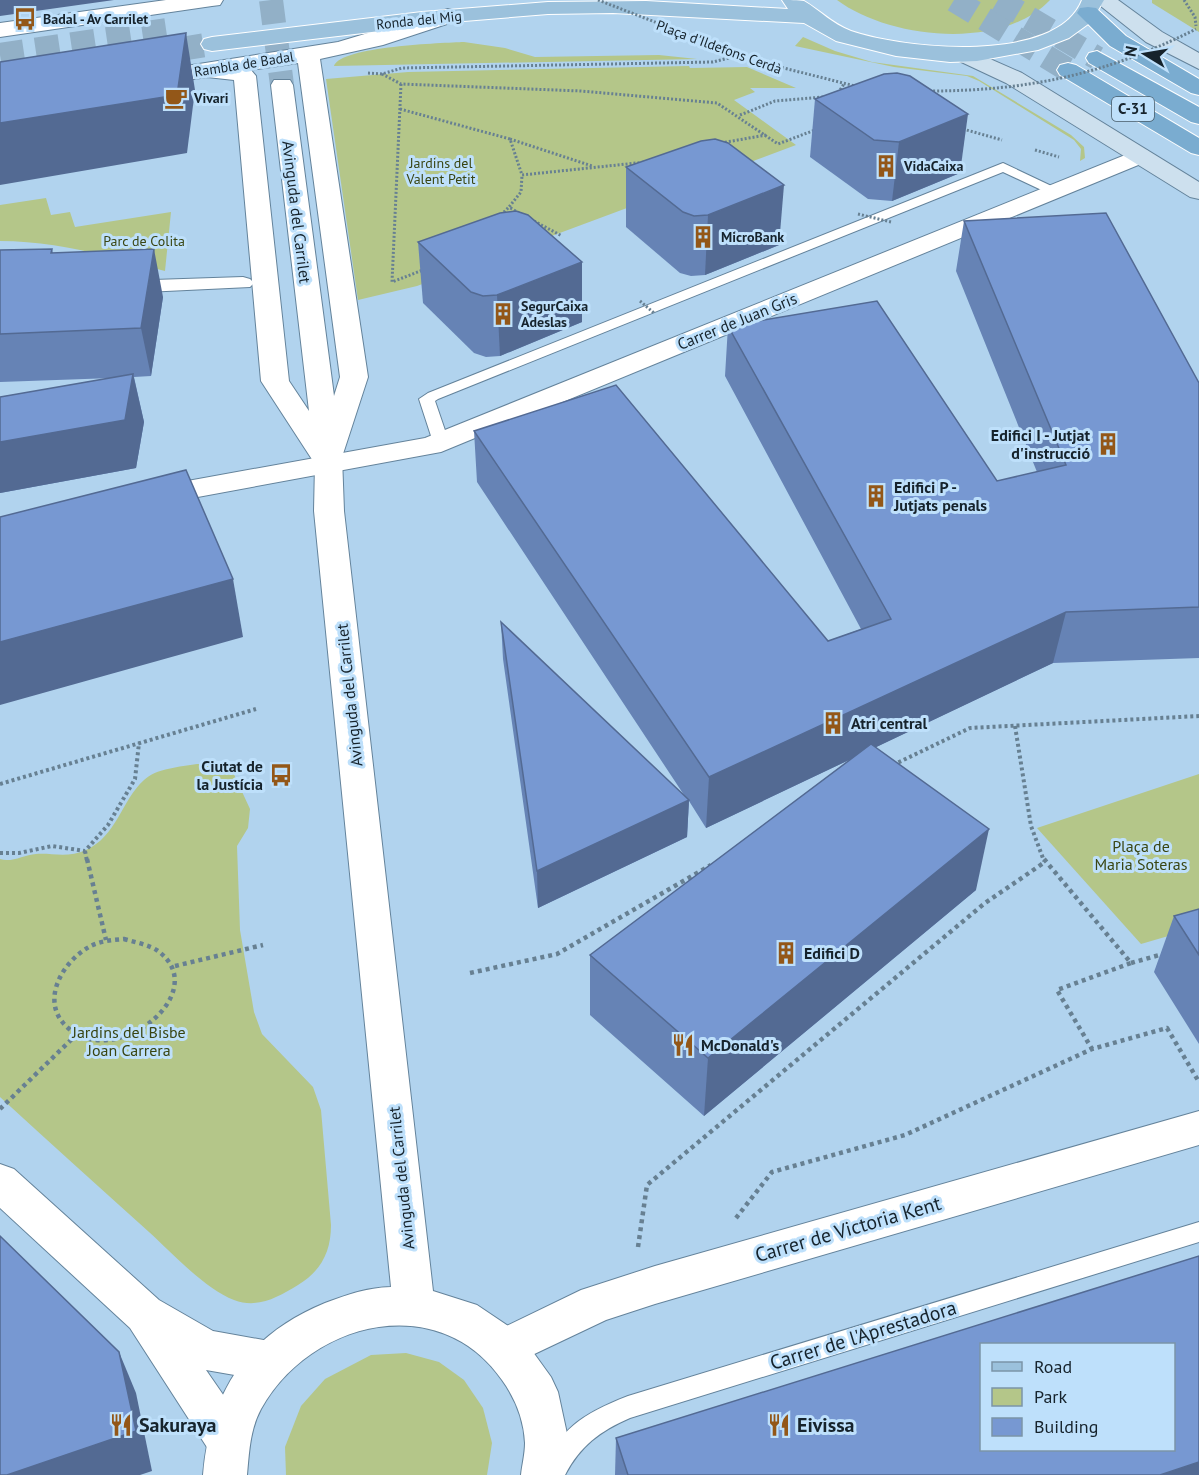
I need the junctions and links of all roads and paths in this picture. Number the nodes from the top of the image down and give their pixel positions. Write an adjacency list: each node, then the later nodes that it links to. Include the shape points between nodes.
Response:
1 (212, 0): 9 (street)
2 (598, 0): 12 (path, Plaça d'Ildefons Cerdà, bridge)
3 (791, 0): 7 (main road)
4 (1184, 0): 25 (path, bridge, via 1196,17 1196,29 1154,52 1071,80 988,91)
5 (1095, 4): 11 (main road, via 1063,33 1041,42); 14 (main road); 24 (highway, via 1118,41)
6 (448, 16): 7 (main road, Ronda del Mig, via 549,8 639,7); 8 (main road, Ronda del Mig, via 209,34); 10 (street, Rambla de Badal, via 396,36)
7 (807, 17): 11 (main road, via 842,36 886,48)
8 (250, 18)
9 (0, 30)
10 (308, 54): 15 (street, Rambla de Badal); 57 (street, via 354,377)
11 (964, 55): 39 (main road, via 1014,78)
12 (736, 56): 18 (path, via 713,62 402,68); 21 (path, Plaça d'Ildefons Cerdà, bridge)
13 (1097, 58): 30 (highway, C-31)
14 (1199, 62)
15 (200, 70): 19 (street, Rambla de Badal); 57 (street, via 245,76 275,381)
16 (1068, 70): 38 (highway, C-31)
17 (358, 73): 18 (path)
18 (382, 74): 20 (path)
19 (124, 83)
20 (401, 84): 28 (path); 29 (path, via 645,95 717,103)
21 (844, 84): 23 (path, Plaça d'Ildefons Cerdà, bridge); 26 (path)
22 (282, 85): 57 (street, Avinguda del Carrilet)
23 (860, 86)
24 (1199, 88)
25 (922, 91)
26 (836, 96)
27 (826, 97): 29 (path, via 775,101)
28 (400, 110): 34 (path); 51 (path, via 392,282)
29 (739, 115): 33 (path)
30 (1199, 117)
31 (823, 127): 33 (path, via 778,144)
32 (958, 127): 35 (path)
33 (766, 135): 36 (path)
34 (510, 139): 42 (path); 43 (path)
35 (1004, 141)
36 (714, 144)
37 (1026, 148): 40 (path)
38 (1199, 148)
39 (1140, 156): 44 (street, Carrer de Juan Gris); 45 (main road)
40 (1060, 158)
41 (651, 161): 42 (path)
42 (595, 167): 43 (path)
43 (522, 175): 46 (path, via 521,192)
44 (1055, 191): 56 (street, Carrer de Juan Gris); 56 (lane, via 1003,168 433,396 427,399)
45 (1199, 192)
46 (509, 207): 48 (path); 50 (path)
47 (858, 214): 49 (path, bridge)
48 (500, 215)
49 (891, 222)
50 (562, 236)
51 (424, 269)
52 (243, 283): 53 (street)
53 (104, 287)
54 (640, 301): 55 (path, bridge)
55 (654, 313)
56 (441, 442): 57 (street, Carrer de Juan Gris, via 415,451)
57 (328, 464): 58 (street, Carrer de Juan Gris); 84 (street, Avinguda del Carrilet, via 329,511)
58 (125, 502)
59 (256, 709): 62 (path)
60 (1199, 716): 61 (path)
61 (1015, 726): 63 (path, via 970,728); 67 (path, via 1031,826)
62 (139, 743): 64 (path); 65 (path, via 135,779 108,825)
63 (887, 768)
64 (0, 784)
65 (85, 851): 66 (path, via 52,846); 69 (path)
66 (0, 853)
67 (1045, 862): 72 (path); 83 (path, via 985,903 647,1185)
68 (712, 864): 74 (path, via 557,954)
69 (106, 940): 73 (path, via 124,939 157,947); 75 (path, via 88,947 60,976 54,1010 61,1023)
70 (263, 945): 73 (path)
71 (1165, 954): 72 (path)
72 (1131, 963): 76 (path, via 1057,990)
73 (175, 966): 75 (path, via 176,984 168,1005 138,1033 105,1039)
74 (470, 973)
75 (76, 1035): 78 (path)
76 (1092, 1049): 77 (path, via 1167,1028); 81 (path, via 905,1135 772,1172)
77 (1199, 1082)
78 (0, 1108)
79 (1199, 1128): 86 (street, Carrer de Victoria Kent, via 655,1285 596,1304)
80 (0, 1182): 85 (street)
81 (736, 1219)
82 (1199, 1232): 90 (lane, Carrer de l'Aprestadora, via 624,1410 591,1426 569,1445)
83 (638, 1247)
84 (414, 1305): 86 (street, via 462,1319); 87 (street, via 363,1308 314,1328)
85 (144, 1314): 87 (street, via 206,1350); 88 (street)
86 (505, 1348): 89 (street, via 536,1392 547,1443)
87 (269, 1361): 88 (street, via 242,1399)
88 (226, 1457)
89 (543, 1475)
90 (552, 1475)

